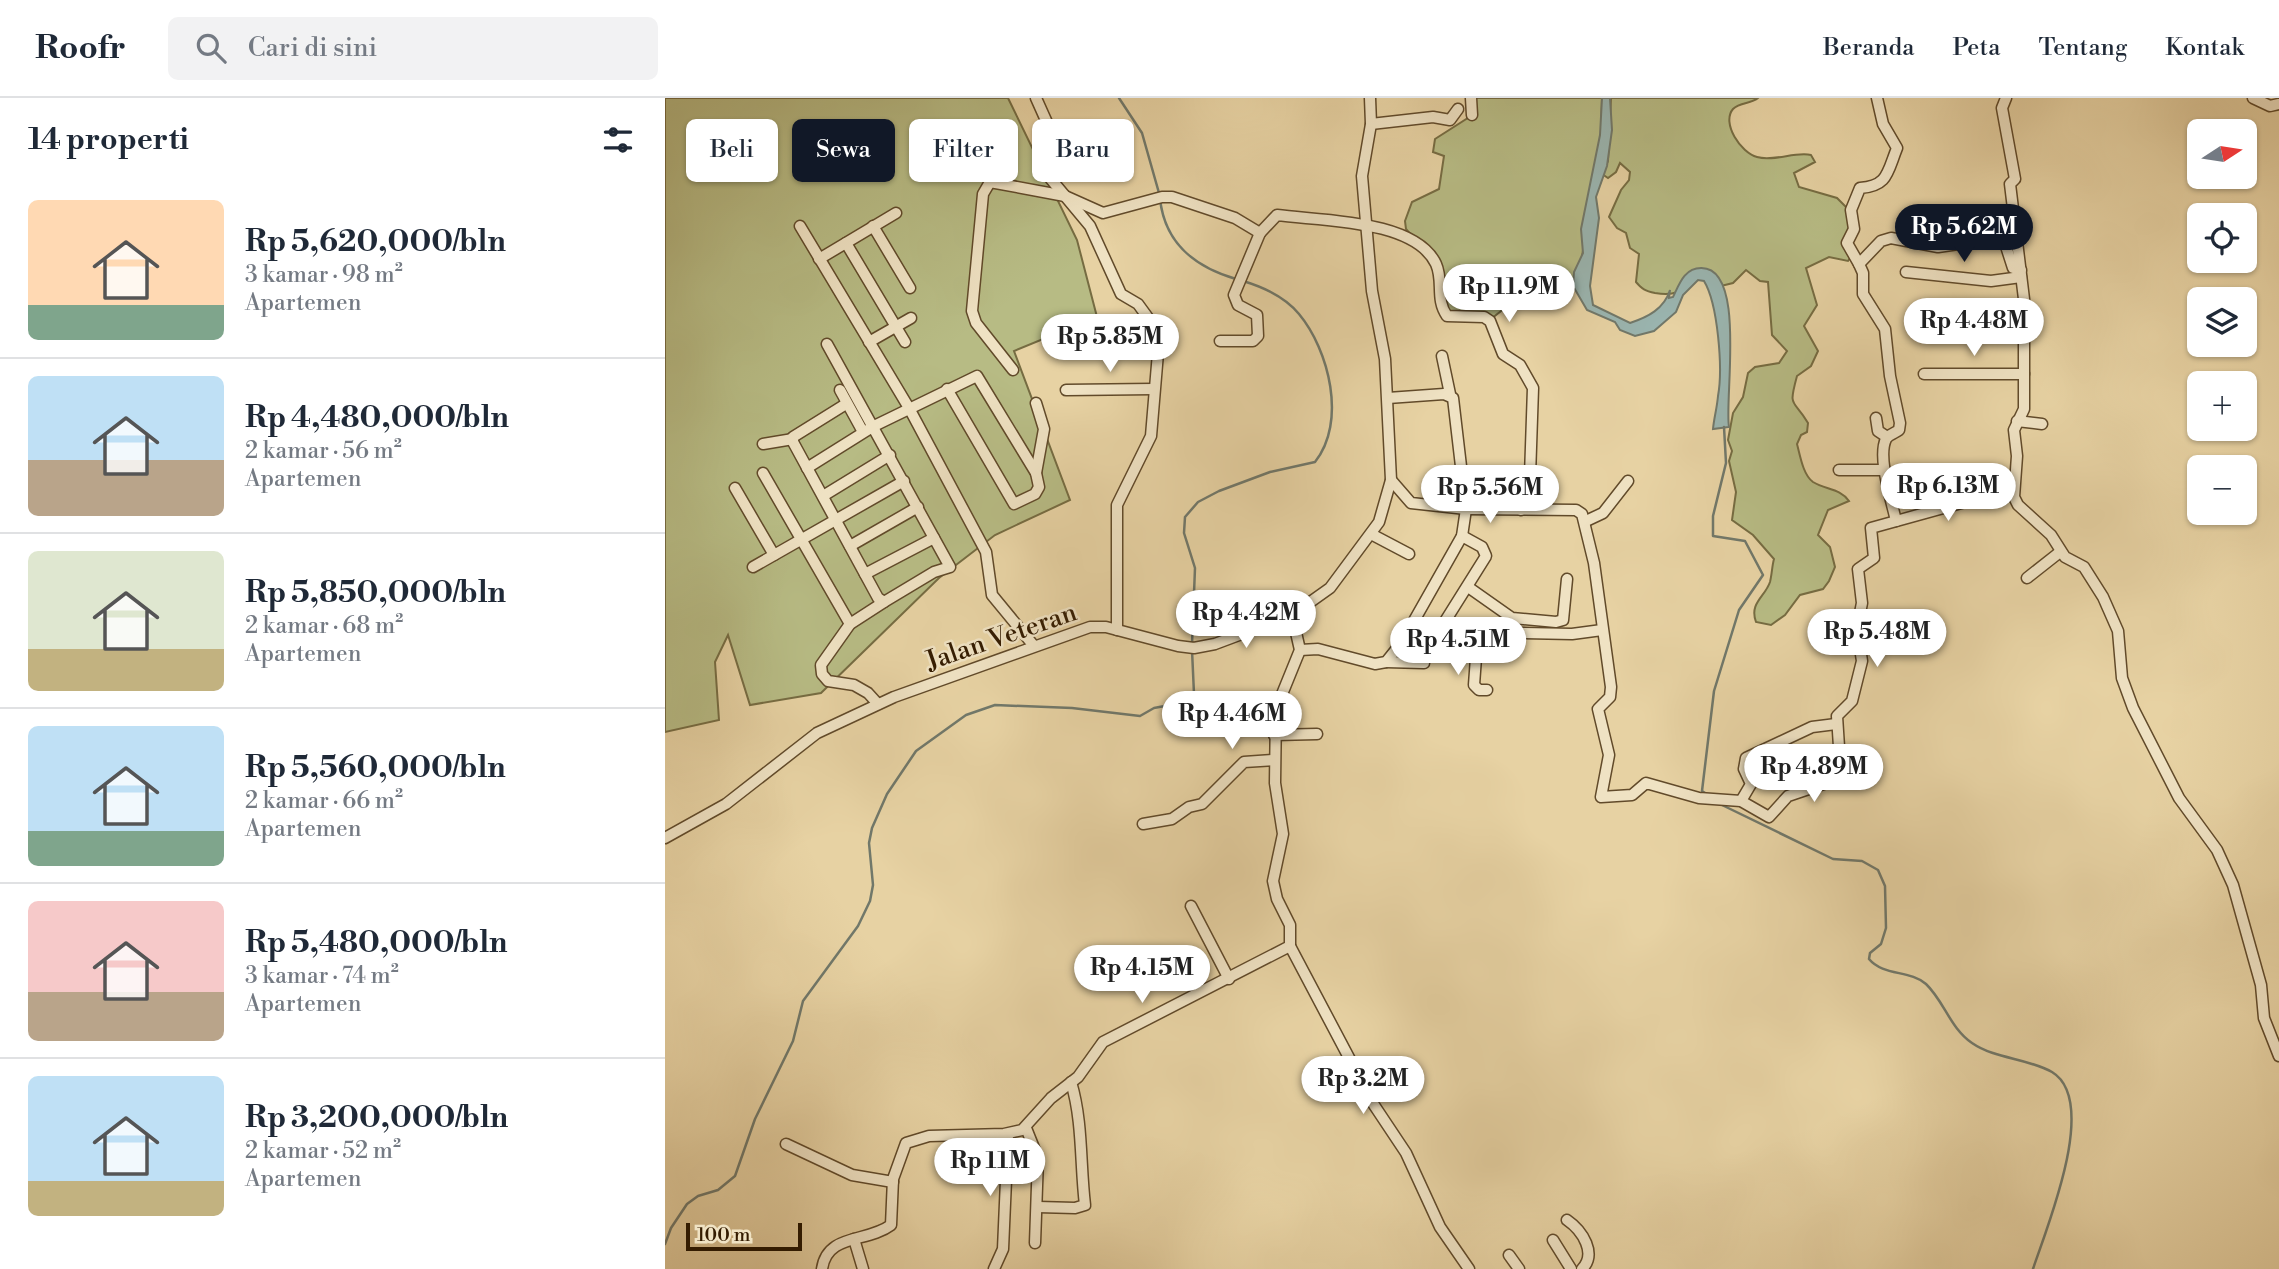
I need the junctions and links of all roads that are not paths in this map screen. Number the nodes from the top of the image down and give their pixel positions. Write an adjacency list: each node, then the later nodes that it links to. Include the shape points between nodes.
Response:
1 (1036, 98): 11 (street, via 1053,136 1048,175)
2 (1370, 98): 10 (street, Jalan Veteran)
3 (1471, 98): 9 (street)
4 (1877, 98): 19 (street, via 1883,124 1896,148 1884,179 1872,188 1860,188 1851,211 1855,225 1847,243)
5 (2006, 98): 21 (street, via 2002,108 2015,179 2010,184)
6 (2253, 98): 7 (street, via 2270,106)
7 (2279, 104)
8 (1458, 109): 10 (street, via 1450,120 1433,117)
9 (1472, 115)
10 (1371, 124): 15 (street, Jalan Veteran, via 1362,170)
11 (1065, 196): 16 (street, via 1103,214 1172,197 1235,218); 30 (street, via 990,181 983,194 972,311 976,323); 34 (street, via 1090,226 1121,294 1139,304 1158,334)
12 (895, 213): 14 (street)
13 (800, 226): 18 (street)
14 (873, 226): 17 (street); 22 (street)
15 (1368, 226): 16 (street, via 1277,215); 38 (street, Jalan Veteran); 64 (street, via 1406,235 1422,246 1437,266 1439,301 1447,316 1490,321 1503,354 1526,372 1535,409 1530,476)
16 (1260, 233): 25 (street, via 1234,295 1238,305 1257,315 1258,336 1253,341)
17 (846, 243): 18 (street); 24 (street)
18 (819, 259): 26 (street)
19 (1859, 264): 21 (street, via 1881,241 1891,238 1938,247 1999,238 2004,240 2013,268); 47 (street, via 1863,294 1886,335 1901,426)
20 (1906, 272): 21 (street, via 1991,281)
21 (2021, 273): 32 (street)
22 (910, 288)
23 (911, 318): 24 (street)
24 (896, 327): 26 (street); 27 (street)
25 (1220, 341)
26 (869, 342): 41 (street)
27 (905, 342)
28 (827, 344): 45 (street)
29 (1442, 356): 37 (street)
30 (1013, 370)
31 (1924, 374): 32 (street)
32 (2024, 374): 43 (street, via 2024,409)
33 (947, 389): 41 (street); 55 (street, via 973,376 981,377); 55 (street, via 1011,502 1017,504 1035,494 1039,487)
34 (1153, 389): 36 (street); 85 (street, via 1151,436 1117,505)
35 (840, 390): 40 (street)
36 (1066, 390)
37 (1450, 394): 38 (street); 63 (street, via 1455,404)
38 (1388, 398): 56 (street, Jalan Veteran)
39 (1036, 403): 55 (street, via 1044,429)
40 (846, 404): 46 (street); 48 (street)
41 (909, 408): 45 (street); 89 (street, via 988,556 992,595)
42 (1876, 418): 47 (street, via 1876,428)
43 (2017, 421): 44 (street); 60 (street)
44 (2042, 424)
45 (874, 426): 46 (street); 50 (street)
46 (863, 432): 51 (street)
47 (1887, 437): 53 (street)
48 (793, 439): 49 (street); 51 (street)
49 (763, 444)
50 (890, 455): 57 (street); 61 (street)
51 (807, 468): 61 (street)
52 (1839, 470): 53 (street)
53 (1885, 470): 67 (street)
54 (763, 473): 71 (street)
55 (1036, 473)
56 (1391, 480): 63 (street, via 1411,503); 68 (street, Jalan Veteran, via 1385,507)
57 (904, 481): 62 (street); 65 (street)
58 (1628, 481): 66 (street, via 1603,513)
59 (734, 488): 75 (street)
60 (2012, 489): 67 (street); 73 (street, via 2018,505 2050,535)
61 (823, 496): 65 (street)
62 (918, 507): 70 (street); 72 (street)
63 (1466, 509): 64 (street); 69 (street)
64 (1521, 510): 66 (street, via 1576,510)
65 (836, 520): 71 (street); 72 (street)
66 (1585, 521): 87 (street)
67 (1896, 521): 95 (street, via 1871,528 1874,558 1858,569 1862,603 1857,628 1862,661 1852,701 1839,712)
68 (1371, 534): 74 (street); 82 (street, Jalan Veteran, via 1330,588)
69 (1462, 536): 80 (street, via 1486,552); 84 (street)
70 (934, 538): 77 (street); 81 (street, via 950,567)
71 (801, 540): 75 (street); 83 (street)
72 (850, 546): 77 (street)
73 (2060, 552): 78 (street); 105 (street, via 2084,568 2103,597 2118,631 2122,678 2133,708 2174,790 2217,850 2233,884 2261,985 2264,1018)
74 (1409, 554)
75 (773, 555): 76 (street)
76 (753, 567)
77 (865, 574): 81 (street)
78 (2027, 578)
79 (1567, 579): 80 (street, via 1563,620 1556,622 1513,618)
80 (1468, 587): 88 (street)
81 (884, 602): 83 (street)
82 (1292, 615): 85 (street, Jalan Veteran, via 1194,648); 90 (street)
83 (850, 624): 94 (street, via 821,668 828,681 853,685)
84 (1410, 628): 88 (street); 91 (street)
85 (1117, 630): 89 (street, Jalan Veteran, via 1090,628)
86 (1478, 630): 87 (street, via 1572,634); 88 (street); 93 (street, via 1474,685)
87 (1602, 630): 99 (street, via 1611,693 1598,709 1609,755 1601,797 1632,795 1646,783 1699,798)
88 (1439, 631)
89 (1034, 646): 94 (street, Jalan Veteran)
90 (1300, 650): 91 (street, via 1318,649 1375,664); 97 (street, via 1280,696)
91 (1386, 662): 92 (street)
92 (1424, 663)
93 (1487, 690)
94 (874, 706): 101 (street, Jalan Veteran, via 817,733 732,801)
95 (1836, 724): 99 (street, via 1812,727 1745,758 1751,784); 99 (street, via 1841,778 1788,796 1769,817)
96 (1317, 734): 97 (street)
97 (1274, 735): 98 (street)
98 (1274, 760): 100 (street, via 1244,762 1202,804 1172,819); 103 (street, via 1283,834 1273,881 1290,925)
99 (1741, 802)
100 (1143, 824)
101 (665, 838)
102 (1191, 906): 104 (street)
103 (1290, 946): 104 (street); 120 (street, via 1374,1105 1402,1145 1440,1227)
104 (1229, 979): 106 (street, via 1103,1042)
105 (2279, 1056)
106 (1071, 1082): 107 (street); 111 (street, via 1079,1114 1085,1205)
107 (1025, 1128): 108 (street); 111 (street, via 1038,1158)
108 (1009, 1133): 110 (street, via 910,1140 902,1148); 119 (street, via 1003,1249)
109 (786, 1144): 110 (street, via 852,1175)
110 (893, 1182): 113 (street, via 891,1225)
111 (1038, 1207): 115 (street)
112 (1567, 1220): 123 (street, via 1590,1253)
113 (854, 1239): 117 (street, via 828,1251); 118 (street)
114 (1552, 1240): 122 (street)
115 (1035, 1243)
116 (1509, 1255): 121 (street)
117 (822, 1269)
118 (863, 1269)
119 (994, 1269)
120 (1469, 1269)
121 (1519, 1269)
122 (1571, 1269)
123 (1582, 1269)

